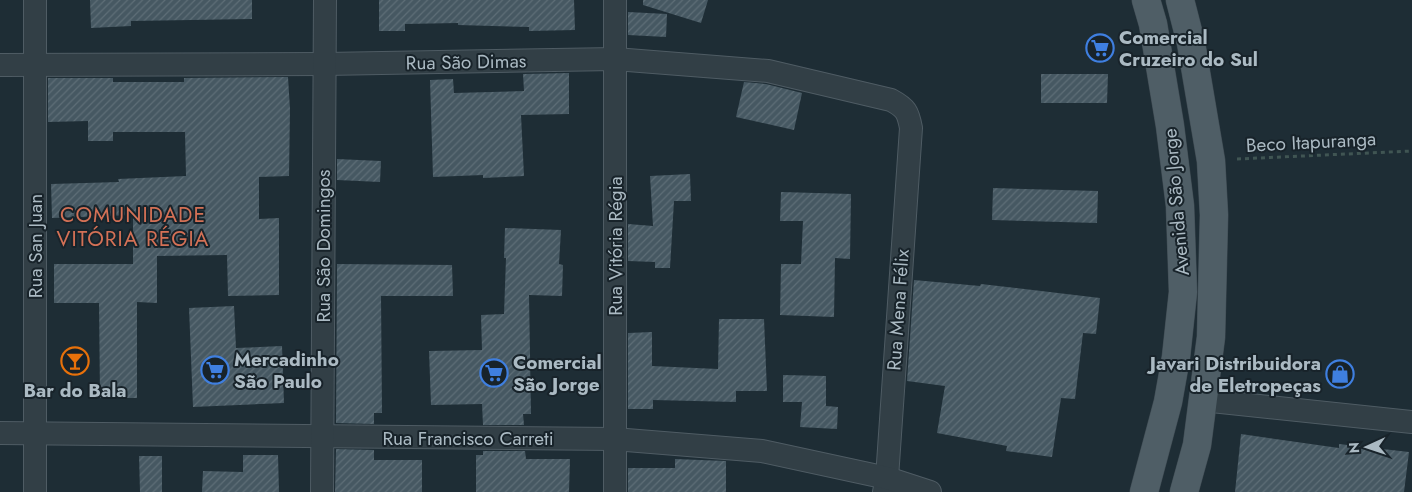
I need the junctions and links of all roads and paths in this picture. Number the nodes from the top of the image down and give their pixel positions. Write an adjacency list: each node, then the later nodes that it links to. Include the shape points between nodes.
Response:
1 (35, 0): 9 (street, Rua San Juan)
2 (325, 0): 7 (street, Rua São Domingos)
3 (615, 0): 6 (street, Rua Vitória Régia)
4 (1146, 0): 24 (main road, Avenida São Jorge, via 1170,126 1180,206 1183,292 1168,402)
5 (1180, 0): 12 (main road, Avenida São Jorge, via 1191,43)
6 (615, 59): 7 (street, Rua São Dimas); 10 (street, Rua São Dimas, via 768,71 891,100 909,115); 18 (street, Rua Vitória Régia)
7 (325, 64): 9 (street, Rua São Dimas); 17 (street, Rua São Domingos)
8 (0, 65): 9 (street, Rua São Dimas)
9 (35, 65): 15 (street, Rua San Juan)
10 (911, 128): 19 (street, Rua Mena Félix)
11 (1412, 151): 12 (path, Beco Itapuranga)
12 (1211, 161): 13 (main road, Avenida São Jorge, via 1214,215 1211,337)
13 (1202, 400): 14 (street); 25 (main road, Avenida São Jorge, via 1197,445)
14 (1412, 422)
15 (35, 433): 16 (street, Rua Francisco Carreti); 17 (street, Rua Francisco Carreti); 20 (street, Rua San Juan)
16 (0, 434)
17 (322, 437): 18 (street, Rua Francisco Carreti); 21 (street, Rua São Domingos)
18 (614, 439): 19 (street, Rua Francisco Carreti, via 762,451); 22 (street, Rua Vitória Régia)
19 (885, 485): 23 (street, Rua Francisco Carreti)
20 (35, 492)
21 (322, 492)
22 (614, 492)
23 (930, 492)
24 (1144, 492)
25 (1184, 492)

